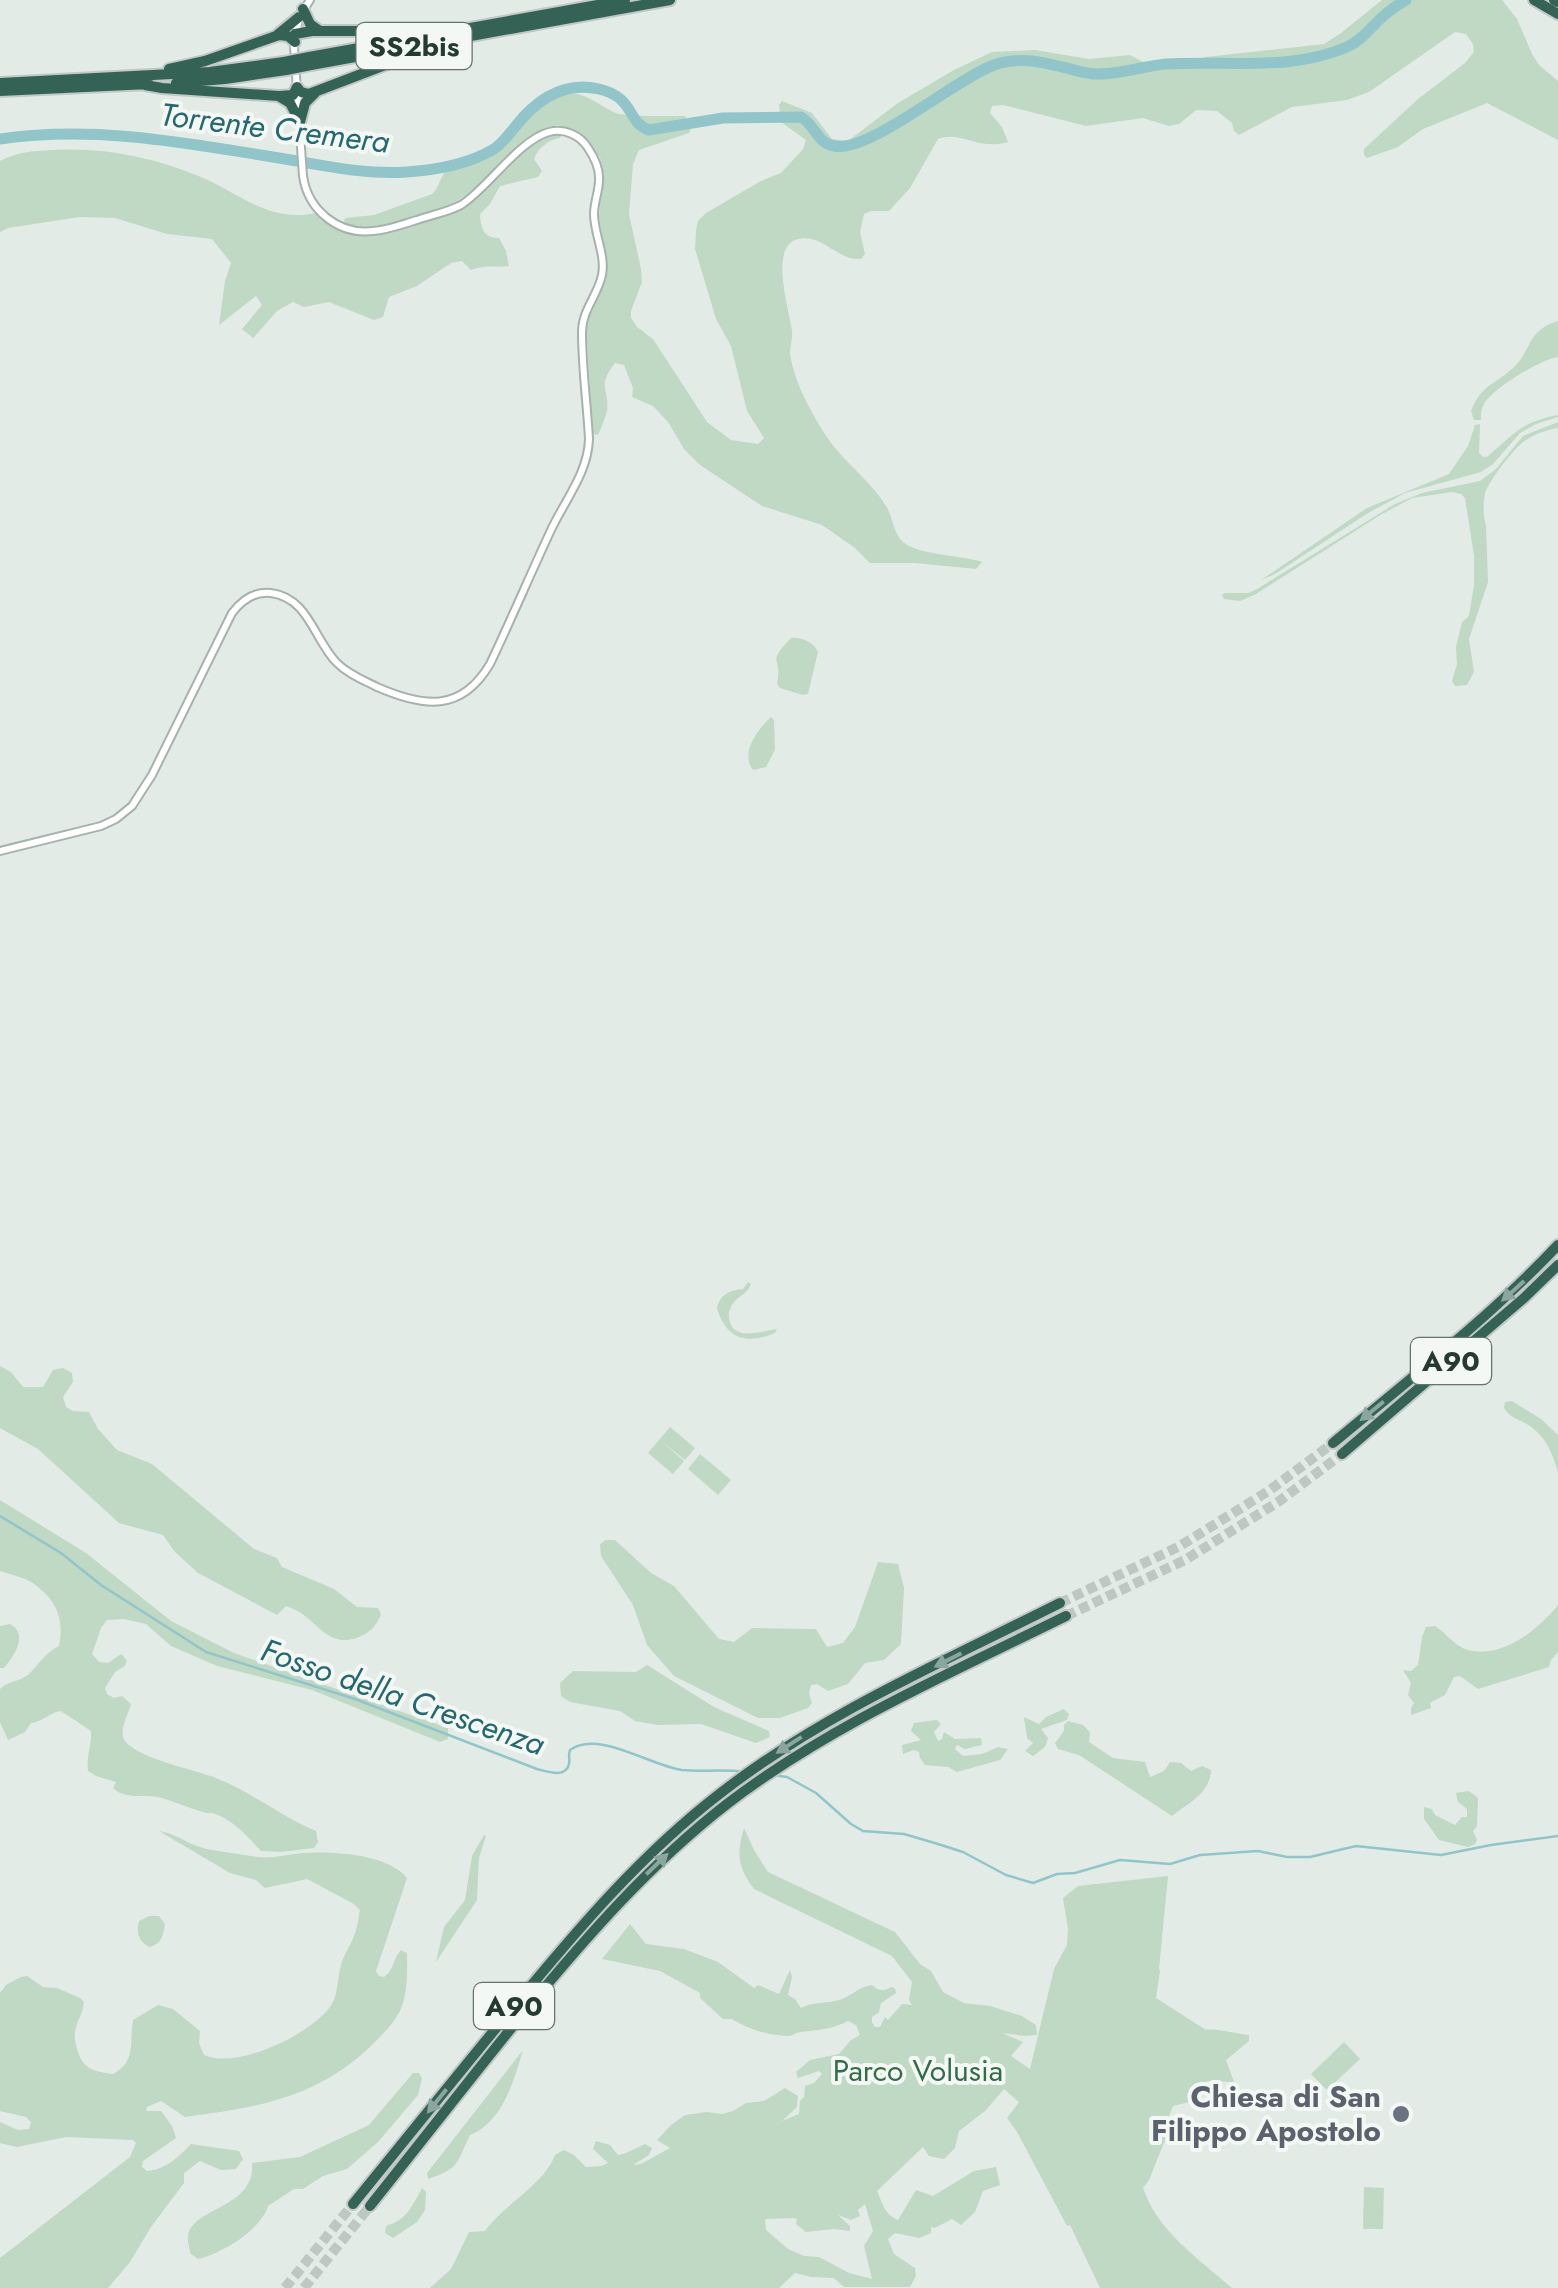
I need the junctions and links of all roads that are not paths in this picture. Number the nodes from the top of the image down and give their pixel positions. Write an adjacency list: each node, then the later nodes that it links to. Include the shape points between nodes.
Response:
1 (625, 0): 7 (highway, SS2bis)
2 (670, 0): 7 (highway, SS2bis)
3 (1534, 0): 5 (highway)
4 (304, 9): 6 (highway); 8 (highway); 9 (street)
5 (1558, 14)
6 (321, 32): 7 (highway); 9 (highway)
7 (457, 35): 10 (highway, SS2bis, bridge, via 212,80); 14 (highway)
8 (276, 36): 9 (highway); 10 (highway, via 162,70)
9 (295, 38): 12 (street)
10 (146, 81): 11 (highway, SS2bis); 13 (highway, SS2bis); 15 (highway, via 162,88)
11 (0, 83)
12 (297, 87): 14 (highway, via 305,94); 15 (highway, via 293,95); 16 (street)
13 (0, 91)
14 (317, 91): 16 (highway)
15 (279, 96): 16 (highway)
16 (300, 122): 17 (street, via 308,195 345,228 370,232 457,207 546,133 582,140 599,172 594,220 603,266 582,326 589,445 581,475 492,661 468,691 427,702 367,682 333,658 296,604 258,594 232,612 128,810 87,830)
17 (0, 851)
18 (1558, 1245): 20 (highway, A90, one-way to 20)
19 (1558, 1265): 21 (highway, A90)
20 (1333, 1443)
21 (1342, 1454)
22 (1060, 1603): 24 (highway, A90, one-way to 24, via 804,1735 688,1819 590,1916)
23 (1066, 1616): 25 (highway, A90, one-way to 23, via 581,1945 698,1827 777,1768)
24 (353, 2204)
25 (370, 2206)

